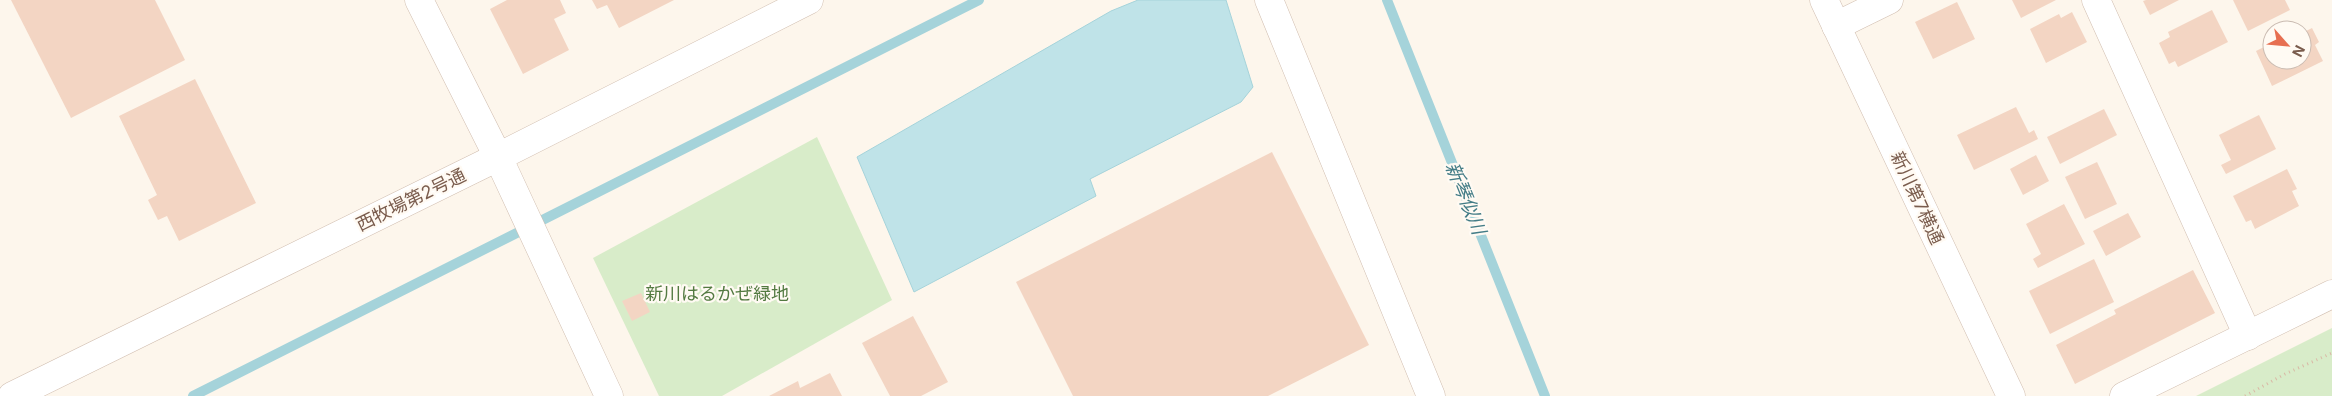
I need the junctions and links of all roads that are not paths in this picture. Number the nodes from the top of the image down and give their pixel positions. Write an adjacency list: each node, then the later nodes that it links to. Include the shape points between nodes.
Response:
1 (419, 0): 8 (street)
2 (809, 0): 8 (street, 西牧場第2号通)
3 (1268, 0): 13 (street)
4 (1824, 0): 7 (street, 新川第7横通)
5 (1889, 0): 7 (street)
6 (2096, 0): 10 (street)
7 (1836, 26): 14 (street, 新川第7横通)
8 (498, 158): 11 (street, 西牧場第2号通); 12 (street)
9 (2332, 294): 10 (street)
10 (2248, 336): 15 (street)
11 (12, 396)
12 (609, 396)
13 (1431, 396)
14 (2011, 396)
15 (2124, 396)

